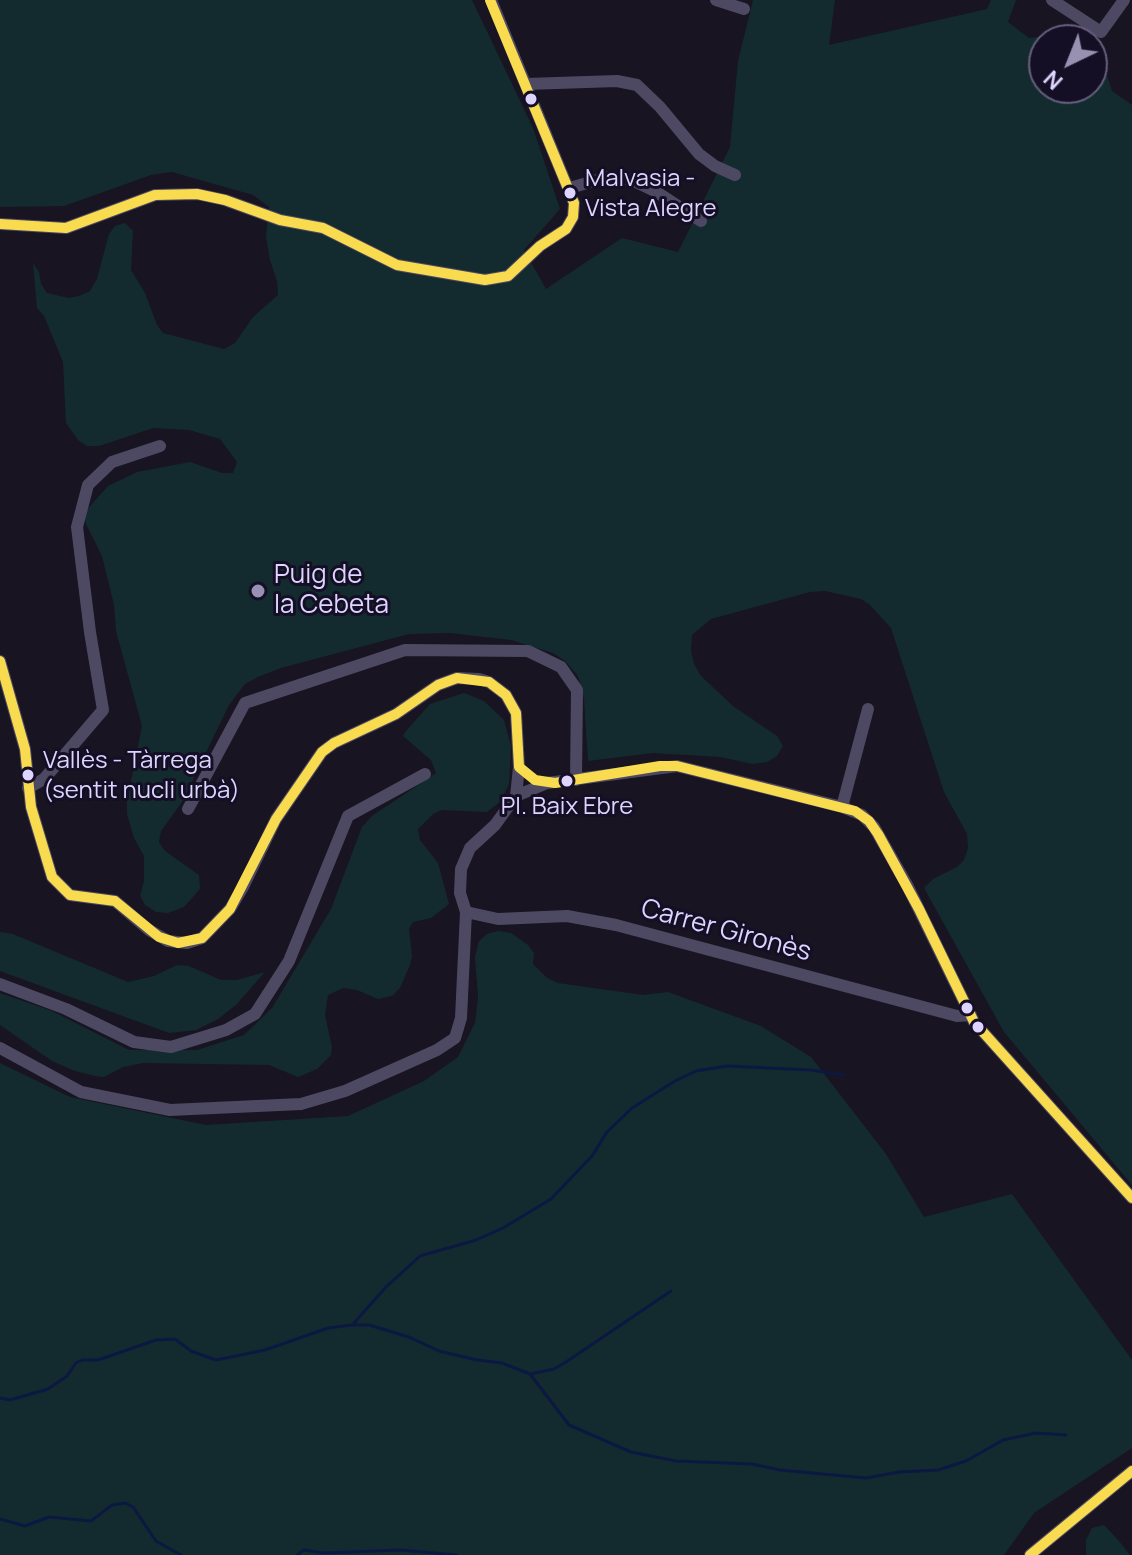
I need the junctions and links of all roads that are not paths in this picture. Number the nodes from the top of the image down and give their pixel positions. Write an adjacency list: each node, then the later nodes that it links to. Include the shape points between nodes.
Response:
1 (716, 0): 5 (street)
2 (1052, 0): 3 (street, via 1101,32)
3 (1124, 0)
4 (491, 1): 6 (street)
5 (744, 9)
6 (526, 84): 7 (street, via 637,85 699,154); 8 (street)
7 (735, 175)
8 (570, 188): 9 (street, via 607,177 632,180); 10 (street, via 574,211 566,229 513,273 497,279 397,265 323,228 183,193 139,199 66,228)
9 (701, 221)
10 (0, 224)
11 (160, 446): 18 (street, via 112,462 88,485 77,527 103,710 44,779)
12 (0, 661): 18 (street, via 25,749)
13 (868, 709): 20 (street)
14 (519, 767): 17 (street); 18 (street, via 516,713 506,695 479,679 457,678 438,685 396,714 322,752 276,819 237,899 208,933 187,943 159,937 115,901 63,890 52,877); 19 (street)
15 (425, 774): 23 (street, via 348,816 289,961 255,1014 226,1030 171,1047 134,1042)
16 (576, 780): 17 (street); 20 (street, via 677,766); 21 (street, via 577,690 561,667 528,651 405,650 245,703)
17 (547, 783): 19 (street)
18 (28, 788)
19 (516, 796): 22 (street, via 470,848 461,869)
20 (842, 807): 24 (street, via 862,815 878,834)
21 (188, 809)
22 (466, 912): 24 (street, Carrer Gironès, via 498,919 567,916 616,925 957,1016); 25 (street, via 462,1007 455,1038 412,1063 301,1104 153,1107 81,1092)
23 (0, 984)
24 (971, 1015): 26 (street)
25 (0, 1048)
26 (1132, 1198)
27 (1132, 1471): 28 (street)
28 (1030, 1555)

